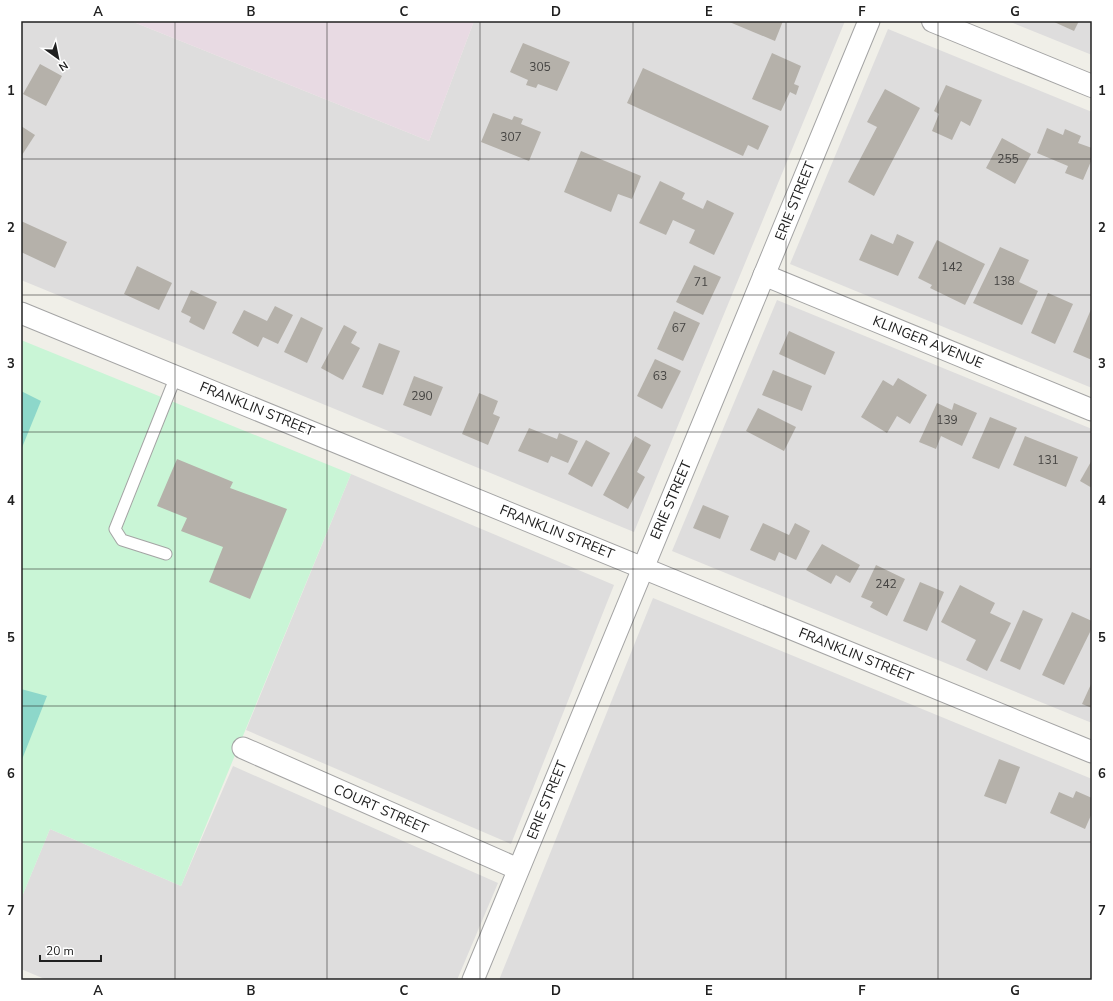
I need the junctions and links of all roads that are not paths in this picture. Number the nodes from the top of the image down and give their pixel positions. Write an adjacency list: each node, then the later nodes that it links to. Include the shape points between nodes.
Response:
1 (869, 21): 4 (street, ERIE STREET)
2 (933, 21): 3 (street)
3 (1092, 86)
4 (764, 275): 7 (street, KLINGER AVENUE); 9 (street, ERIE STREET)
5 (21, 313): 6 (street, FRANKLIN STREET)
6 (176, 376): 8 (lane, via 115,529 122,540); 9 (street, FRANKLIN STREET)
7 (1092, 410)
8 (166, 554)
9 (643, 568): 11 (street, FRANKLIN STREET); 12 (street, ERIE STREET)
10 (243, 748): 12 (street, COURT STREET)
11 (1092, 752)
12 (518, 869): 13 (street, ERIE STREET)
13 (473, 980)

